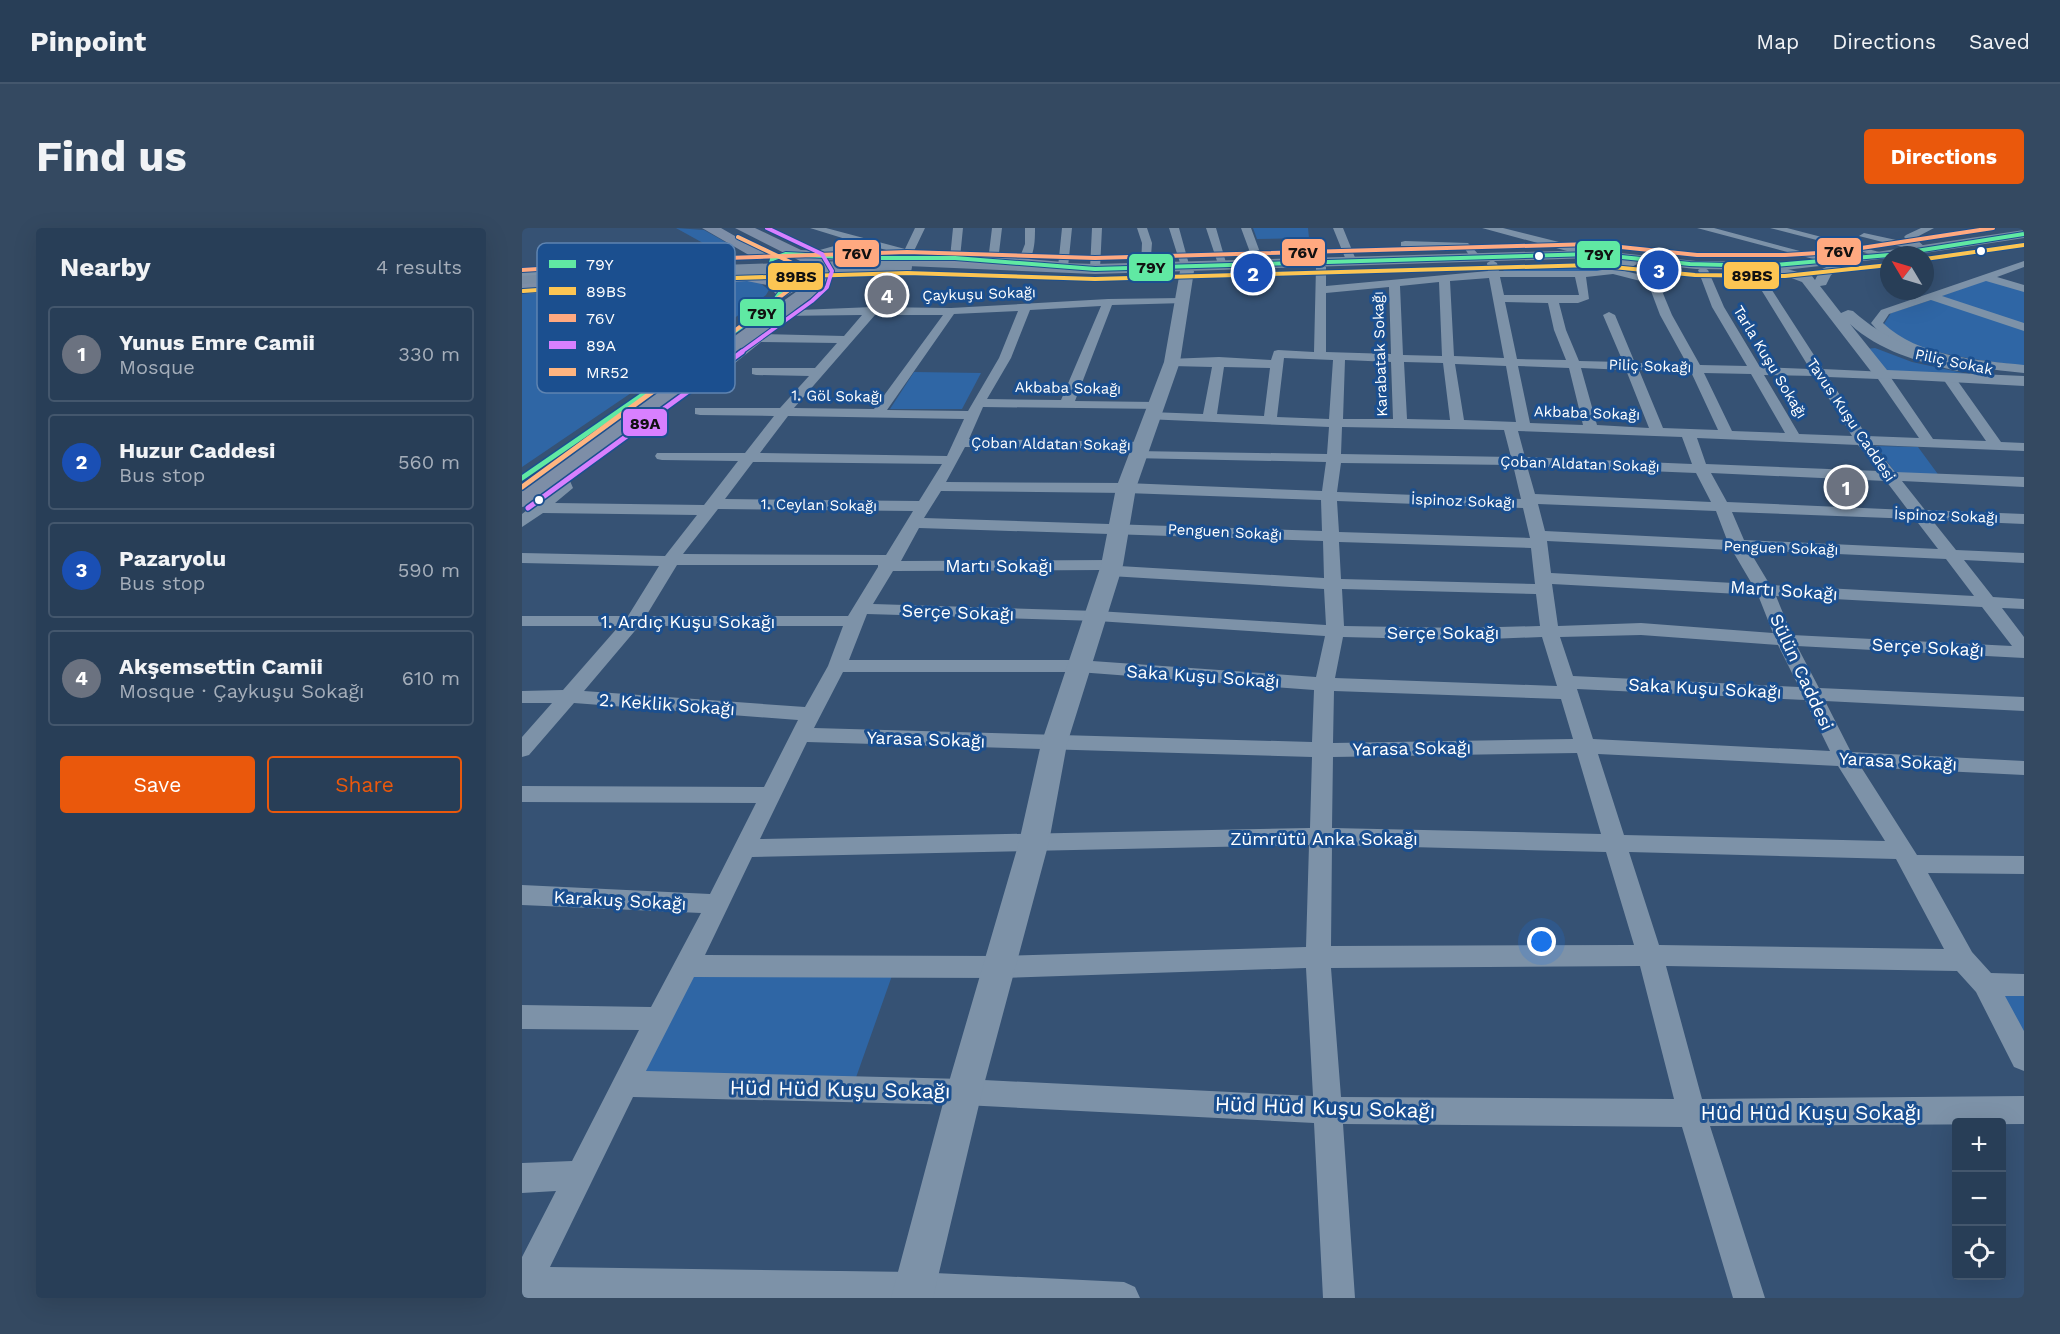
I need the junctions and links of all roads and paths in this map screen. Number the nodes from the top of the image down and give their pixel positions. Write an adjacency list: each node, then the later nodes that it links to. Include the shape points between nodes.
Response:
1 (710, 228): 22 (main road)
2 (815, 228): 21 (street)
3 (920, 228): 40 (street)
4 (958, 228): 38 (street)
5 (997, 228): 42 (street)
6 (1030, 228): 43 (street, via 1030,244)
7 (1066, 228): 61 (street)
8 (1097, 228): 54 (street)
9 (1142, 228): 52 (street, via 1147,243)
10 (1174, 228): 55 (street)
11 (1211, 228): 48 (street)
12 (1246, 228): 45 (street)
13 (1338, 228): 41 (street)
14 (1558, 228): 34 (street)
15 (1702, 228): 27 (street)
16 (1775, 228): 36 (street)
17 (1822, 228): 20 (street)
18 (1929, 228): 29 (street, via 1909,237)
19 (1498, 229): 32 (street)
20 (1833, 230)
21 (843, 231): 25 (street)
22 (740, 234): 31 (main road); 35 (main road); 44 (main road)
23 (2024, 234): 30 (main road)
24 (1856, 235): 28 (street)
25 (875, 240): 35 (street); 40 (street)
26 (2024, 240): 33 (main road)
27 (1766, 245): 47 (street); 57 (street, via 1784,261)
28 (1897, 246)
29 (1915, 246)
30 (1934, 249)
31 (735, 250)
32 (1554, 250): 34 (main road); 41 (main road, via 1475,256 1405,246)
33 (1934, 250)
34 (1586, 254): 46 (main road); 49 (street); 56 (main road)
35 (805, 255): 37 (main road); 44 (main road, via 778,256); 66 (main road, via 816,263)
36 (1880, 255)
37 (927, 258): 38 (main road); 40 (street)
38 (955, 258): 42 (main road)
39 (1880, 258): 50 (main road)
40 (907, 260): 58 (main road, bridge); 61 (main road)
41 (1351, 260): 45 (main road)
42 (993, 261): 43 (main road)
43 (1023, 262): 61 (main road)
44 (771, 263): 74 (main road, via 785,277)
45 (1259, 263): 48 (main road)
46 (1612, 263): 49 (main road); 57 (main road); 63 (street); 106 (street, via 1653,281 1672,330)
47 (1804, 263): 50 (main road); 57 (main road); 72 (street, Piliç Sokak)
48 (1224, 264): 55 (main road)
49 (1630, 264): 59 (main road)
50 (1837, 264): 72 (street)
51 (2024, 264): 65 (street)
52 (1146, 267): 54 (main road); 55 (main road)
53 (1321, 267): 55 (main road); 56 (main road); 76 (street)
54 (1095, 268): 61 (main road)
55 (1187, 268): 61 (main road); 83 (street)
56 (1493, 268): 63 (street); 67 (street); 80 (street)
57 (1783, 268): 60 (main road); 85 (street, via 1807,279)
58 (735, 269)
59 (1703, 270): 60 (main road); 107 (street, Tarla Kuşu Sokağı, via 1718,307)
60 (1754, 270): 110 (street, Tavus Kuşu Caddesi)
61 (1068, 271): 62 (main road)
62 (860, 273): 66 (main road); 77 (main road)
63 (1580, 274): 81 (street, via 1585,297)
64 (735, 276): 74 (main road)
65 (1986, 277): 75 (street); 78 (street)
66 (821, 278): 74 (main road); 77 (main road)
67 (1444, 278): 73 (street); 99 (street)
68 (537, 279): 70 (main road)
69 (537, 280): 70 (main road, bridge)
70 (522, 281): 71 (main road)
71 (537, 281)
72 (1821, 282): 85 (street, Piliç Sokak)
73 (1394, 283): 76 (street); 98 (street, Karabatak Sokağı)
74 (781, 285): 92 (main road, via 769,308)
75 (2024, 289)
76 (1323, 290): 97 (street)
77 (806, 293): 89 (main road)
78 (1934, 295)
79 (1934, 297): 91 (street)
80 (1498, 298): 81 (street); 103 (street)
81 (1553, 300): 104 (street)
82 (1920, 300): 95 (street, via 1885,312 1877,323 1882,331)
83 (1181, 301): 84 (street, Çaykuşu Sokağı); 102 (street)
84 (1108, 302): 86 (street, Çaykuşu Sokağı); 116 (street)
85 (1831, 302): 95 (street, Piliç Sokak, via 1863,330); 111 (street)
86 (1025, 308): 88 (street, Çaykuşu Sokağı); 117 (street, via 1005,358)
87 (873, 310): 88 (street, Çaykuşu Sokağı); 89 (street, Çaykuşu Sokağı); 93 (street)
88 (951, 311): 121 (street)
89 (778, 313): 94 (main road)
90 (1609, 315): 105 (street)
91 (2024, 327)
92 (735, 331)
93 (848, 340): 96 (street, via 758,338); 109 (street)
94 (735, 344)
95 (1914, 350): 113 (street, Piliç Sokak, via 1970,368)
96 (735, 356)
97 (1330, 356): 98 (street, Piliç Sokağı); 100 (street, Piliç Sokağı); 124 (street)
98 (1396, 356): 99 (street, Piliç Sokağı); 126 (street, Karabatak Sokağı)
99 (1448, 358): 103 (street, Piliç Sokağı); 125 (street)
100 (1278, 359): 101 (street, Piliç Sokağı); 123 (street)
101 (1219, 361): 102 (street, Piliç Sokağı); 122 (street)
102 (1172, 362): 119 (street)
103 (1513, 362): 104 (street, Piliç Sokağı); 127 (street)
104 (1574, 364): 105 (street, Piliç Sokağı); 128 (street)
105 (1632, 364): 106 (street, Piliç Sokağı); 129 (street)
106 (1695, 368): 107 (street, Piliç Sokağı); 131 (street)
107 (1753, 369): 110 (street, Piliç Sokağı); 132 (street, Tarla Kuşu Sokağı)
108 (756, 371): 109 (street)
109 (818, 372): 120 (street)
110 (1818, 374): 111 (street, Piliç Sokağı); 133 (street, Tavus Kuşu Caddesi)
111 (1882, 375): 112 (street, Piliç Sokağı); 134 (street)
112 (1947, 376): 113 (street, Piliç Sokağı); 135 (street)
113 (2023, 377)
114 (646, 393): 145 (main road)
115 (668, 393): 150 (main road, via 560,472)
116 (1067, 404): 117 (street, Akbaba Sokağı); 119 (street, Akbaba Sokağı)
117 (976, 409): 121 (street, 1. Göl Sokağı); 138 (street)
118 (700, 411): 120 (street, 1. Göl Sokağı)
119 (1153, 411): 122 (street, Akbaba Sokağı); 137 (street)
120 (784, 412): 121 (street, 1. Göl Sokağı); 140 (street)
121 (878, 413)
122 (1209, 419): 123 (street, Akbaba Sokağı)
123 (1270, 421): 124 (street, Akbaba Sokağı)
124 (1336, 423): 126 (street, Akbaba Sokağı); 141 (street)
125 (1458, 424): 126 (street, Akbaba Sokağı); 127 (street, Akbaba Sokağı)
126 (1400, 425)
127 (1517, 427): 128 (street, Akbaba Sokağı); 142 (street)
128 (1591, 429): 129 (street, Akbaba Sokağı)
129 (1658, 432): 130 (street, Akbaba Sokağı)
130 (1688, 433): 131 (street, Akbaba Sokağı); 143 (street, Sülün Caddesi)
131 (1727, 435): 132 (street, Akbaba Sokağı)
132 (1796, 438): 133 (street, Akbaba Sokağı)
133 (1862, 440): 134 (street, Akbaba Sokağı); 144 (street, Tavus Kuşu Caddesi)
134 (1929, 443): 135 (street, Akbaba Sokağı)
135 (1997, 446): 136 (street, Akbaba Sokağı)
136 (2024, 447)
137 (1138, 450): 138 (street, Çoban Aldatan Sokağı); 141 (street, Çoban Aldatan Sokağı); 148 (street)
138 (957, 452): 140 (street, Çoban Aldatan Sokağı); 147 (street)
139 (662, 456): 140 (street, Çoban Aldatan Sokağı)
140 (751, 458): 153 (street)
141 (1334, 459): 142 (street, Çoban Aldatan Sokağı); 149 (street)
142 (1518, 461): 143 (street, Çoban Aldatan Sokağı); 151 (street)
143 (1700, 467): 144 (street, Çoban Aldatan Sokağı); 152 (street, Sülün Caddesi)
144 (1888, 475): 146 (street, Çoban Aldatan Sokağı); 155 (street, Tavus Kuşu Caddesi)
145 (522, 478)
146 (2024, 482)
147 (935, 486): 148 (street, İspinoz Sokağı); 154 (street)
148 (1125, 488): 149 (street, İspinoz Sokağı); 158 (street)
149 (1329, 497): 151 (street, İspinoz Sokağı); 159 (street)
150 (531, 504): 153 (street, 1. Ceylan Sokağı); 157 (street)
151 (1529, 504): 152 (street, İspinoz Sokağı, via 1534,499); 160 (street)
152 (1721, 505): 155 (street, İspinoz Sokağı); 161 (street, Sülün Caddesi)
153 (712, 507): 154 (street, 1. Ceylan Sokağı); 165 (street)
154 (919, 514): 158 (street, Penguen Sokağı); 166 (street)
155 (1918, 515): 156 (street, İspinoz Sokağı); 162 (street, Tavus Kuşu Caddesi)
156 (2024, 519)
157 (522, 522)
158 (1119, 527): 159 (street, Penguen Sokağı); 167 (street)
159 (1332, 538): 160 (street, Penguen Sokağı); 169 (street)
160 (1537, 540): 161 (street, Penguen Sokağı); 168 (street)
161 (1738, 546): 162 (street, Penguen Sokağı); 170 (street, Sülün Caddesi)
162 (1949, 555): 164 (street, Penguen Sokağı); 171 (street, Tavus Kuşu Caddesi)
163 (522, 558): 165 (street, Martı Sokağı)
164 (2024, 558)
165 (671, 560): 166 (street, Martı Sokağı); 176 (street)
166 (890, 563): 167 (street, Martı Sokağı); 173 (street)
167 (1111, 568): 169 (street, Martı Sokağı); 174 (street)
168 (1545, 583): 169 (street, Martı Sokağı); 170 (street, Martı Sokağı, via 1721,586); 177 (street)
169 (1333, 584): 178 (street)
170 (1765, 591): 171 (street, Martı Sokağı); 179 (street, Sülün Caddesi)
171 (1990, 602): 172 (street, Martı Sokağı); 180 (street, Tavus Kuşu Caddesi)
172 (2024, 604)
173 (858, 615): 174 (street, Serçe Sokağı); 176 (street, 1. Ardıç Kuşu Sokağı); 181 (street)
174 (1096, 616): 178 (street, Serçe Sokağı); 182 (street)
175 (522, 621): 176 (street, 1. Ardıç Kuşu Sokağı)
176 (633, 622): 186 (street)
177 (1550, 630): 178 (street, Serçe Sokağı, via 1464,634); 179 (street, Serçe Sokağı, via 1641,629); 184 (street)
178 (1335, 631): 183 (street)
179 (1785, 640): 180 (street, Serçe Sokağı); 185 (street, Sülün Caddesi)
180 (2024, 650)
181 (837, 666): 182 (street, Saka Kuşu Sokağı); 189 (street)
182 (1078, 666): 183 (street, Saka Kuşu Sokağı); 191 (street)
183 (1324, 684): 184 (street, Saka Kuşu Sokağı); 194 (street)
184 (1567, 687): 185 (street, Saka Kuşu Sokağı); 192 (street)
185 (1810, 693): 188 (street, Saka Kuşu Sokağı); 195 (street, Sülün Caddesi)
186 (568, 696): 187 (street, 2. Keklik Sokağı); 189 (street, 2. Keklik Sokağı); 193 (street)
187 (522, 697)
188 (2024, 704)
189 (812, 714): 190 (street)
190 (800, 735): 191 (street, Yarasa Sokağı); 198 (street)
191 (1054, 744): 194 (street, Yarasa Sokağı); 200 (street)
192 (1587, 746): 194 (street, Yarasa Sokağı); 195 (street, Yarasa Sokağı); 201 (street)
193 (522, 750)
194 (1322, 750): 199 (street)
195 (1844, 758): 196 (street, Yarasa Sokağı); 203 (street, Sülün Caddesi)
196 (2024, 768)
197 (522, 794): 198 (street)
198 (771, 795): 202 (street)
199 (1320, 836): 200 (street, Zümrütü Anka Sokağı); 201 (street, Zümrütü Anka Sokağı); 208 (street)
200 (1034, 842): 202 (street, Zümrütü Anka Sokağı); 211 (street)
201 (1614, 843): 203 (street, Zümrütü Anka Sokağı); 207 (street)
202 (745, 848): 206 (street)
203 (1907, 857): 204 (street, Zümrütü Anka Sokağı); 209 (street, Sülün Caddesi)
204 (2024, 865)
205 (522, 895): 206 (street, Karakuş Sokağı)
206 (717, 904): 210 (street)
207 (1650, 955): 208 (street); 209 (street); 221 (street)
208 (1318, 957): 211 (street); 219 (street)
209 (1963, 960): 212 (street, Sülün Caddesi)
210 (687, 966): 211 (street); 215 (street)
211 (1000, 967): 218 (street)
212 (1985, 984): 213 (street); 216 (street, Sülün Caddesi)
213 (2024, 985)
214 (522, 1017): 215 (street)
215 (658, 1018): 217 (street)
216 (2024, 1058)
217 (627, 1084): 218 (street, Hüd Hüd Kuşu Sokağı); 222 (street)
218 (964, 1092): 219 (street, Hüd Hüd Kuşu Sokağı); 225 (street)
219 (1326, 1110): 221 (street, Hüd Hüd Kuşu Sokağı); 227 (street)
220 (2024, 1110): 221 (street, Hüd Hüd Kuşu Sokağı)
221 (1692, 1113): 228 (street)
222 (581, 1175): 223 (street); 224 (street)
223 (522, 1178)
224 (524, 1287): 225 (street)
225 (913, 1293): 226 (street)
226 (1125, 1298)
227 (1339, 1298)
228 (1749, 1298)

